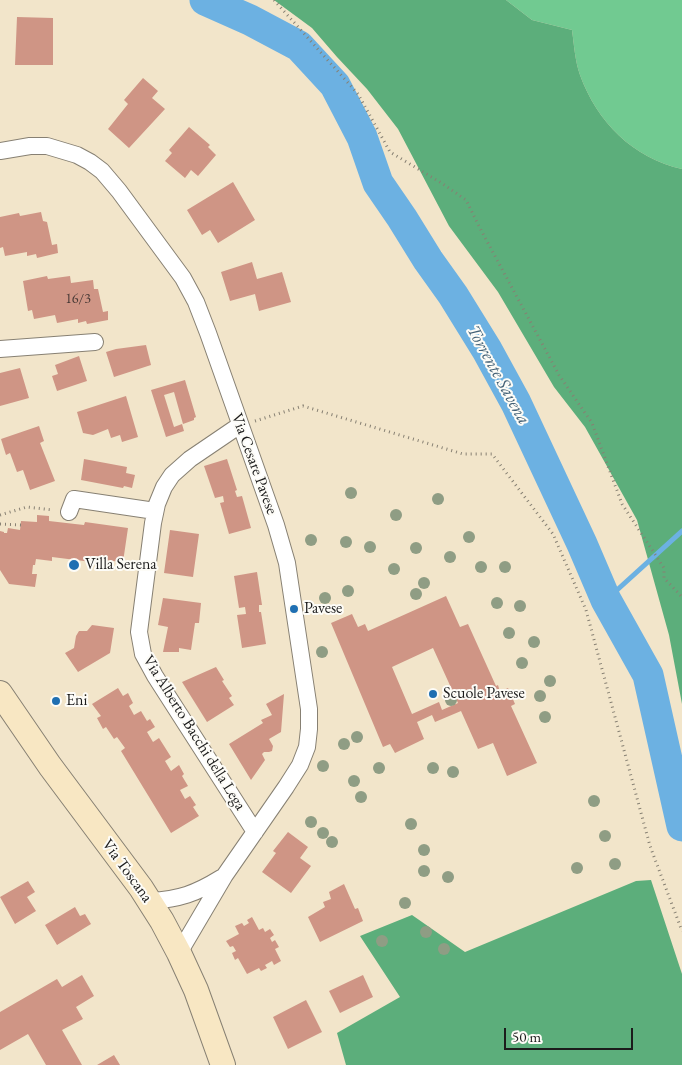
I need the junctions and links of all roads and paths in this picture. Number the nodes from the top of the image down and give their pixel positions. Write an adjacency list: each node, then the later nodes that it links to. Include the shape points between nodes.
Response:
1 (274, 0): 11 (path, via 358,94 390,152 466,200 559,375 592,423 622,504 664,568 664,578)
2 (0, 151): 5 (street, Via Cesare Pavese, via 47,146 90,162 102,171 183,278 196,302)
3 (95, 342): 4 (street)
4 (0, 349)
5 (240, 425): 6 (street, Via Alberto Bacchi della Lega, via 172,475); 13 (street, Via Cesare Pavese, via 287,562 309,729 300,764); 16 (path, via 303,406 463,454 492,454 553,534 586,610 650,846)
6 (155, 511): 7 (street, via 74,499); 13 (street, Via Alberto Bacchi della Lega, via 139,632 144,654)
7 (69, 512): 8 (path, via 27,507)
8 (0, 515)
9 (0, 524): 10 (path)
10 (21, 524)
11 (682, 598)
12 (0, 693): 15 (main road, Via Toscana)
13 (256, 832): 14 (street, Via Cesare Pavese)
14 (225, 875): 15 (street, Via Cesare Pavese, via 188,896); 17 (street, Via Cesare Pavese)
15 (150, 901): 17 (main road, Via Toscana)
16 (682, 931)
17 (179, 953): 18 (main road, Via Toscana)
18 (224, 1065)

